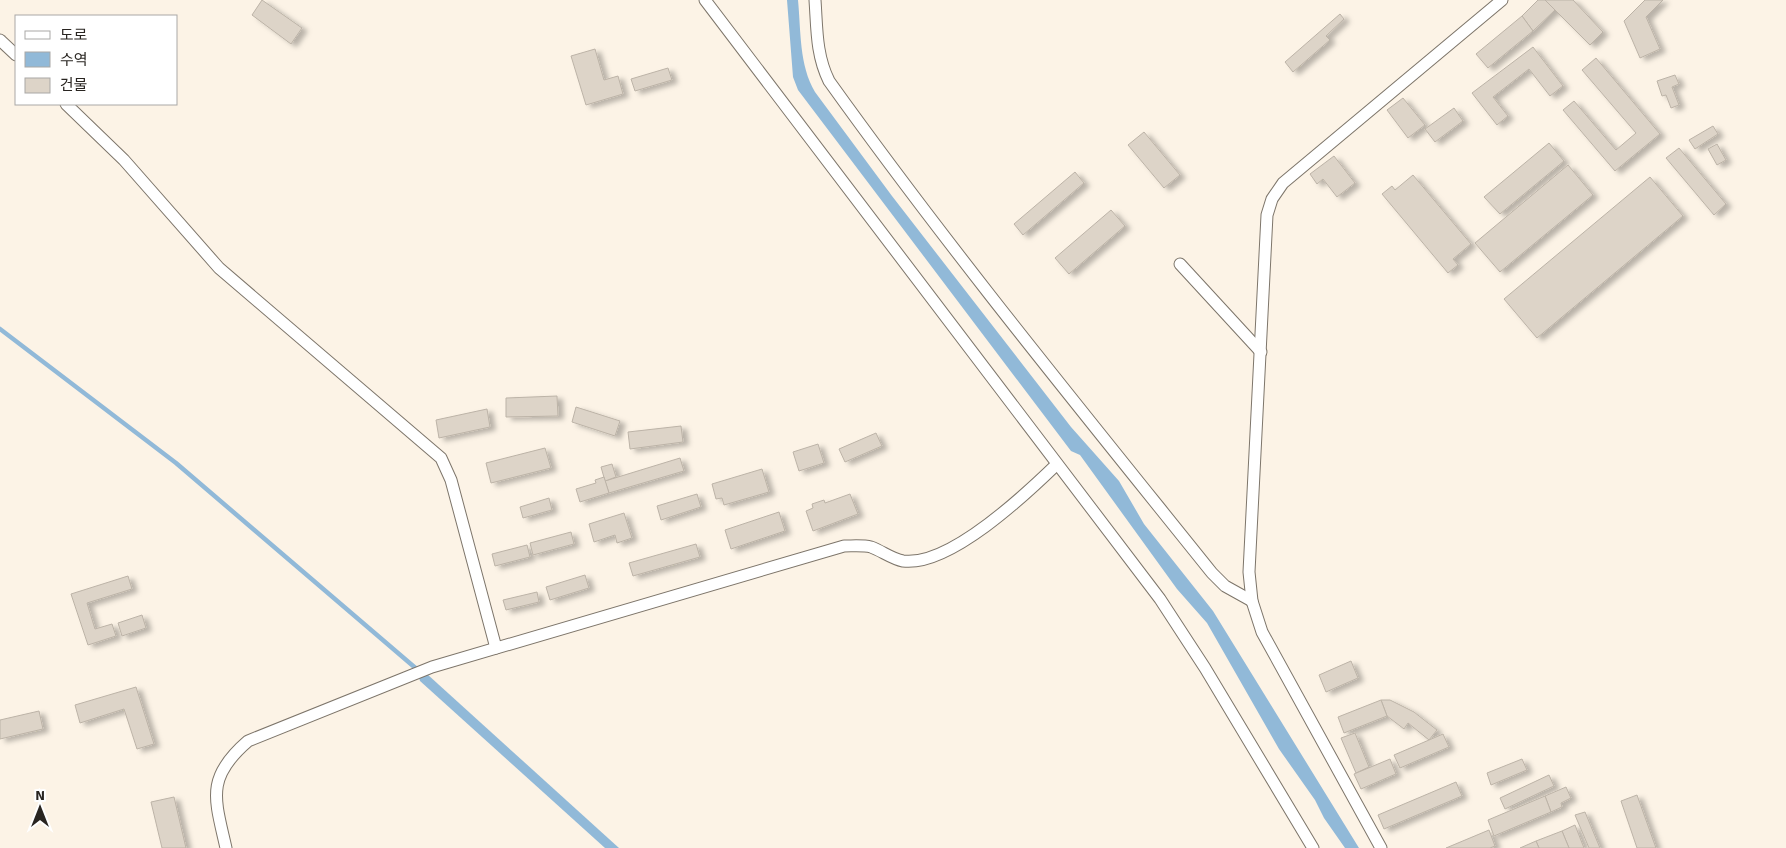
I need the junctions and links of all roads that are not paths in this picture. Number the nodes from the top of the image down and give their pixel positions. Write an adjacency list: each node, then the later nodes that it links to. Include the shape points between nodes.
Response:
1 (705, 0): 9 (street)
2 (815, 0): 10 (street, via 822,66 895,172 1212,574 1225,586)
3 (1502, 0): 8 (street, via 1283,183 1272,199 1265,242)
4 (0, 40): 5 (street)
5 (15, 55)
6 (67, 105): 11 (street, via 124,160 219,268 441,458 451,480)
7 (1180, 264): 8 (street)
8 (1261, 352): 10 (street, via 1250,572)
9 (1056, 465): 11 (street, via 991,523 949,550 925,559 903,561 870,547 844,546); 13 (street, via 1160,600 1206,668)
10 (1252, 601): 14 (street, via 1262,632)
11 (496, 648): 12 (street, via 432,667 248,742 232,755 220,773 215,789)
12 (226, 848)
13 (1313, 848)
14 (1381, 848)

